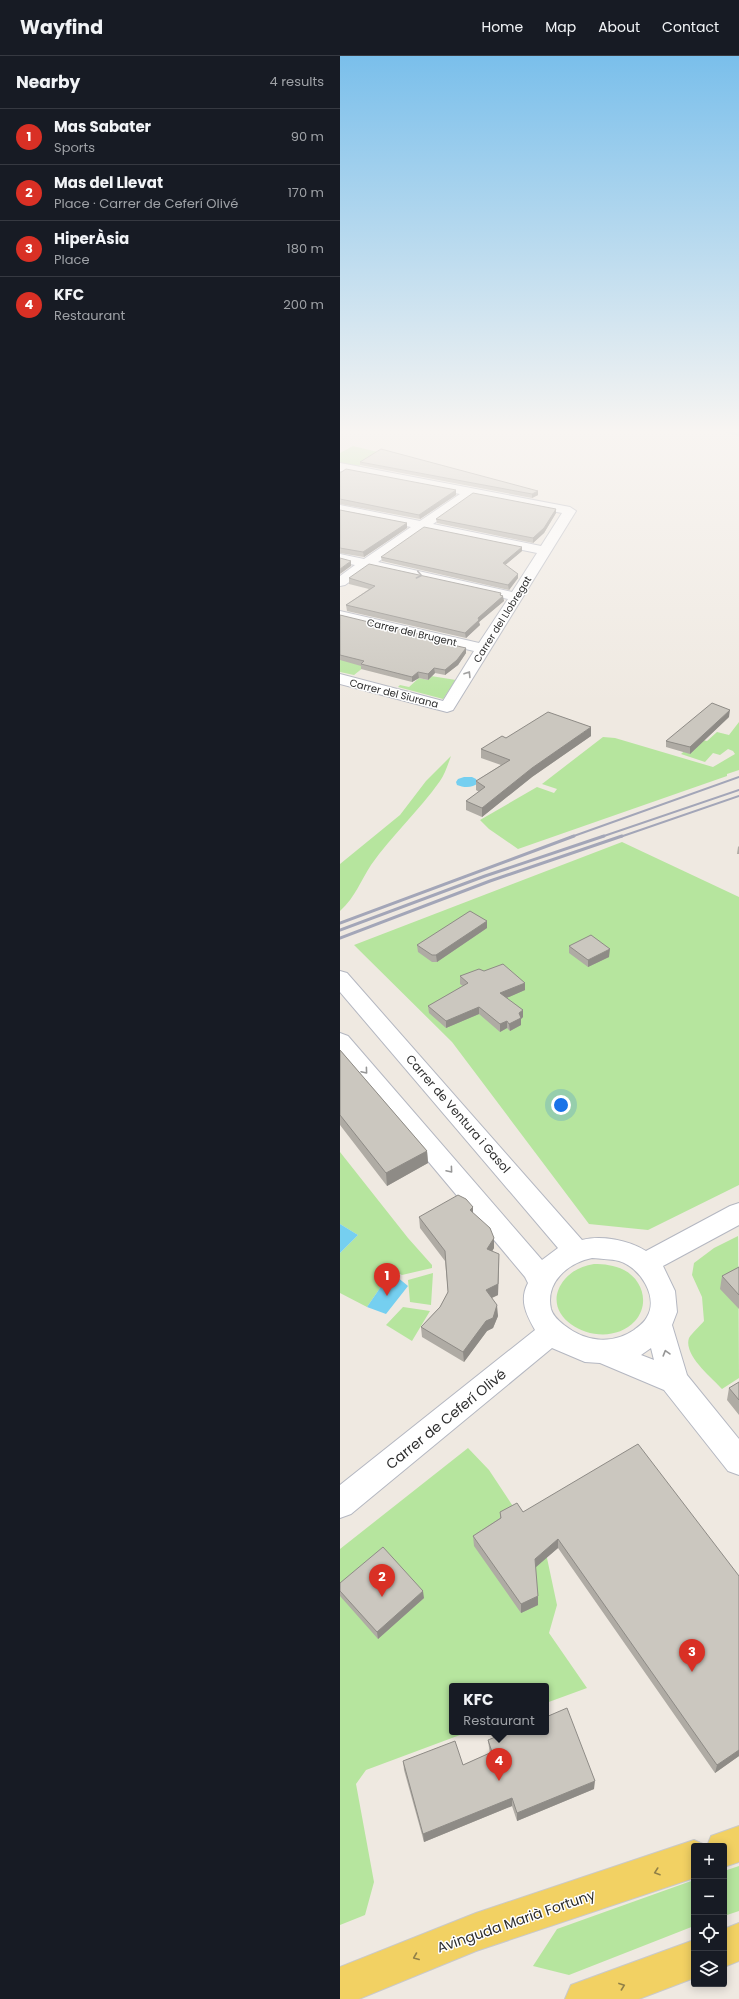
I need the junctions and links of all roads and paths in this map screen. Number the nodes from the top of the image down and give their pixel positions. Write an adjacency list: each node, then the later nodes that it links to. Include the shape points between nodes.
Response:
1 (401, 522): 4 (street)
2 (428, 522): 4 (street)
3 (563, 522): 5 (street, Carrer del Llobregat)
4 (422, 526): 5 (street); 7 (street)
5 (545, 551): 9 (street, Carrer del Llobregat)
6 (340, 558): 7 (street)
7 (367, 564): 8 (street); 9 (street, one-way to 9)
8 (340, 582)
9 (517, 597): 11 (street, Carrer del Llobregat)
10 (340, 615): 11 (street, Carrer del Brugent)
11 (484, 649): 13 (street, Carrer del Llobregat, one-way to 11)
12 (340, 680): 13 (street, Carrer del Siurana)
13 (447, 707)
14 (340, 978): 17 (street, Carrer de Ventura i Gasol)
15 (340, 1041): 19 (street, one-way to 19, via 535,1270)
16 (739, 1213): 18 (street)
17 (576, 1251): 18 (street, via 592,1248 613,1249 635,1257); 19 (street, via 558,1260)
18 (644, 1264): 20 (street, via 651,1269 662,1286 665,1304)
19 (540, 1280): 21 (street, via 536,1298 538,1311)
20 (658, 1325): 22 (street, via 645,1339 628,1349); 23 (street, one-way to 20)
21 (551, 1334): 22 (street, via 582,1350); 25 (street, Carrer de Ceferí Olivé)
22 (605, 1353): 23 (street)
23 (674, 1381): 24 (street)
24 (739, 1461)
25 (340, 1504)
26 (739, 1844): 27 (main road)
27 (727, 1848)
28 (691, 1861): 32 (main road, Avinguda Marià Fortuny, one-way to 32, via 476,1932)
29 (739, 1942): 30 (main road)
30 (727, 1947)
31 (691, 1960): 33 (main road, one-way to 31)
32 (340, 1987)
33 (585, 1999)

